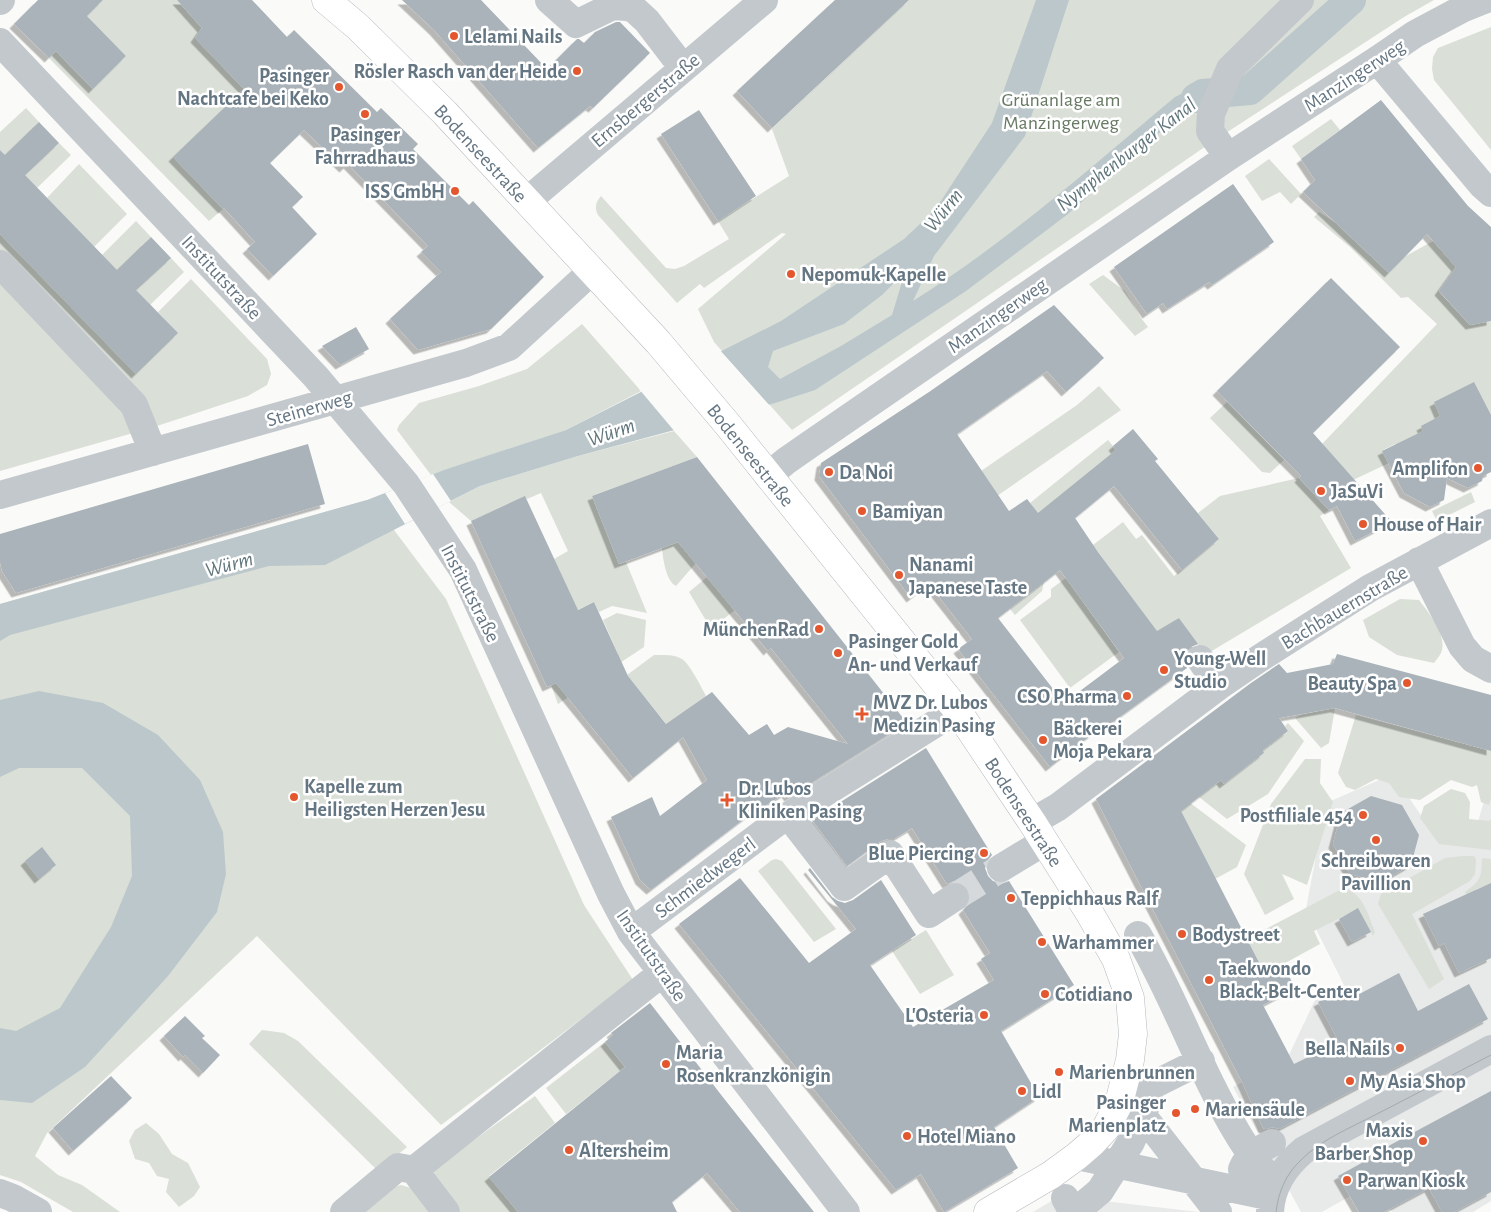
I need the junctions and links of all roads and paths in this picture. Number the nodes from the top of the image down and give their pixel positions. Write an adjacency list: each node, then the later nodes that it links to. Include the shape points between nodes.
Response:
1 (326, 0): 11 (main road, Bodenseestraße, via 445,113)
2 (549, 0): 8 (street, via 576,24 613,6 634,9)
3 (764, 0): 8 (street, Ernsbergerstraße)
4 (1300, 0): 9 (street, via 1230,69 1211,114 1210,132)
5 (1484, 0): 7 (street, Manzingerweg, via 1415,34)
6 (0, 42): 14 (street, Institutstraße)
7 (1378, 60): 9 (street, Manzingerweg); 10 (street)
8 (683, 68): 11 (street, Ernsbergerstraße)
9 (1228, 157): 16 (street, Manzingerweg)
10 (1491, 194)
11 (526, 201): 13 (main road, Bodenseestraße)
12 (0, 264): 15 (street, via 134,404)
13 (592, 271): 14 (street, Steinerweg, via 509,347 466,363); 16 (main road, Bodenseestraße, via 665,350)
14 (337, 400): 15 (street, Steinerweg); 28 (street, Institutstraße, via 406,484 463,570)
15 (153, 452): 17 (street, Steinerweg)
16 (768, 476): 23 (main road, Bodenseestraße)
17 (0, 495)
18 (1491, 523): 19 (street, Bachbauernstraße)
19 (1420, 561): 21 (street, via 1462,646 1473,659); 22 (street, Bachbauernstraße, via 1361,593)
20 (1200, 659): 22 (street)
21 (1491, 669)
22 (1219, 686): 25 (street, Bachbauernstraße, via 1058,806)
23 (957, 710): 24 (street, Schmiedwegerl); 25 (main road, Bodenseestraße)
24 (789, 816): 27 (street, via 844,886 890,854 929,914); 28 (street, Schmiedwegerl)
25 (1038, 832): 26 (street, Bachbauernstraße); 34 (main road, Bodenseestraße, via 1116,959 1132,1011 1130,1060 1119,1103 1106,1128)
26 (1001, 868)
27 (955, 897)
28 (631, 932): 30 (street, Institutstraße)
29 (1138, 935): 32 (street)
30 (662, 973): 36 (street); 45 (street, Institutstraße)
31 (1491, 1049): 41 (street, via 1310,1146 1287,1167)
32 (1201, 1061): 33 (street, via 1146,1084); 40 (street, via 1239,1137 1262,1156 1246,1160)
33 (1143, 1116): 35 (street); 37 (street)
34 (1077, 1156): 35 (street); 46 (main road)
35 (1117, 1166): 37 (street); 39 (street, via 1088,1202 1072,1211)
36 (414, 1170): 43 (street, via 398,1167); 44 (street)
37 (1194, 1181): 40 (street); 47 (street)
38 (0, 1193): 42 (street)
39 (1065, 1198)
40 (1234, 1201): 41 (street)
41 (1271, 1205)
42 (38, 1212)
43 (344, 1212)
44 (446, 1212)
45 (846, 1212)
46 (988, 1212)
47 (1218, 1212)

